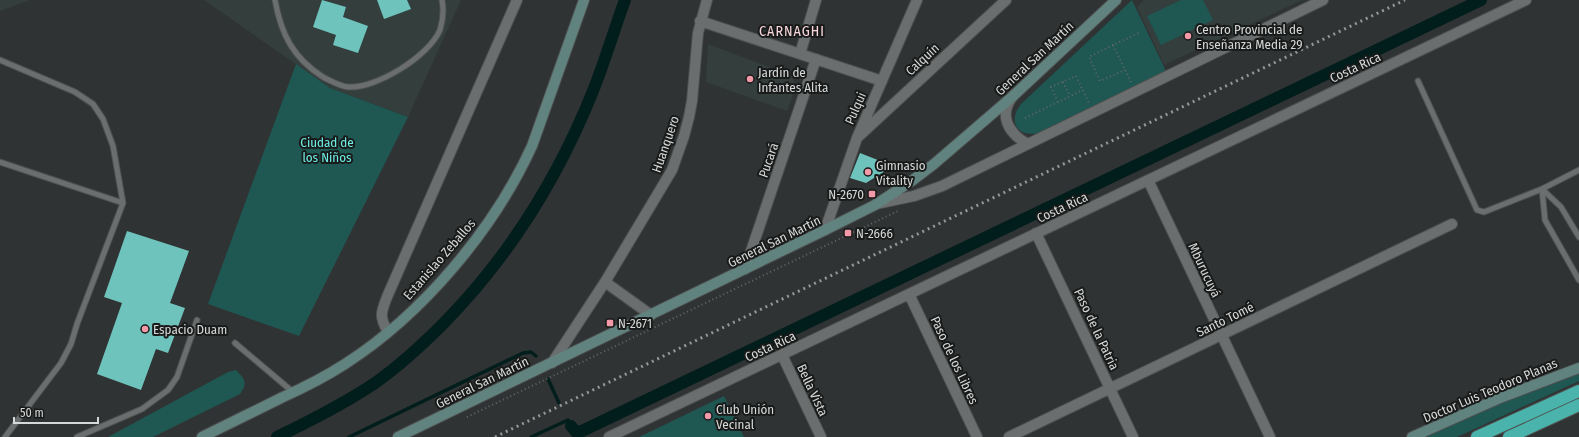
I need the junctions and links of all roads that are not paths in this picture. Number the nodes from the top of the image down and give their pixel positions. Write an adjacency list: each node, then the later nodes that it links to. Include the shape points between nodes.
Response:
1 (275, 0): 2 (lane, via 282,30 300,58 312,70 334,84 348,87 362,86 382,79 416,58 439,30 444,11)
2 (442, 0)
3 (517, 0): 37 (street, via 387,297 381,313 382,322)
4 (584, 0): 37 (main road, Estanislao Zeballos, via 532,146 511,189 484,228 447,273 416,307)
5 (707, 0): 12 (street, Huanquero)
6 (816, 0): 13 (street)
7 (917, 0): 17 (street, Pulqui)
8 (1006, 0): 19 (street, Calquín)
9 (1116, 0): 18 (main road, General San Martín)
10 (1323, 0): 20 (street)
11 (1526, 0): 23 (street, Costa Rica)
12 (700, 21): 13 (street); 33 (street, Huanquero, via 692,101 678,155 665,183)
13 (800, 54): 14 (street)
14 (816, 59): 17 (street); 31 (street, Pucará)
15 (0, 60): 25 (lane, via 75,92 93,104 103,119 113,146)
16 (1418, 81): 24 (lane, via 1477,210 1484,212)
17 (882, 82): 19 (street, Pulqui)
18 (1013, 96): 20 (street, via 1006,111 1008,124 1016,136); 26 (main road, General San Martín, via 934,164)
19 (857, 138): 28 (street, Pulqui)
20 (1028, 144): 26 (street, via 929,192)
21 (0, 162): 25 (lane)
22 (1579, 170): 24 (lane)
23 (1148, 180): 29 (street, Costa Rica); 38 (street, Mburucuyá)
24 (1542, 189): 30 (lane, via 1561,207); 32 (lane, via 1545,220)
25 (123, 203): 47 (lane, via 71,344 61,363)
26 (874, 205): 28 (main road, General San Martín)
27 (1452, 224): 38 (street, Santo Tomé)
28 (825, 230): 31 (main road, General San Martín)
29 (1036, 233): 34 (street, Costa Rica); 43 (street, Paso de la Patria)
30 (1579, 237)
31 (745, 269): 35 (main road, General San Martín)
32 (1579, 280)
33 (605, 282): 35 (street); 41 (street, Huanquero)
34 (909, 294): 40 (street, Costa Rica); 53 (street, Paso de los Libres)
35 (650, 315): 41 (main road, General San Martín)
36 (197, 320): 48 (lane, via 177,377 168,390 142,409)
37 (388, 332): 45 (main road, Estanislao Zeballos, via 346,364)
38 (1221, 335): 43 (street, Santo Tomé); 56 (street, Mburucuyá)
39 (235, 343): 45 (lane)
40 (782, 355): 51 (street, Costa Rica); 52 (street, Bella Vista)
41 (552, 363): 50 (main road, General San Martín)
42 (1579, 368): 57 (main road, Doctor Luis Teodoro Planas, via 1500,398)
43 (1110, 388): 54 (street, Santo Tomé); 55 (street, Paso de la Patria)
44 (1579, 391): 58 (highway)
45 (294, 392): 49 (main road, Estanislao Zeballos)
46 (1579, 405): 59 (highway)
47 (5, 437)
48 (76, 437)
49 (202, 437)
50 (398, 437)
51 (609, 437)
52 (821, 437)
53 (976, 437)
54 (1009, 437)
55 (1133, 437)
56 (1270, 437)
57 (1412, 437)
58 (1477, 437)
59 (1509, 437)

